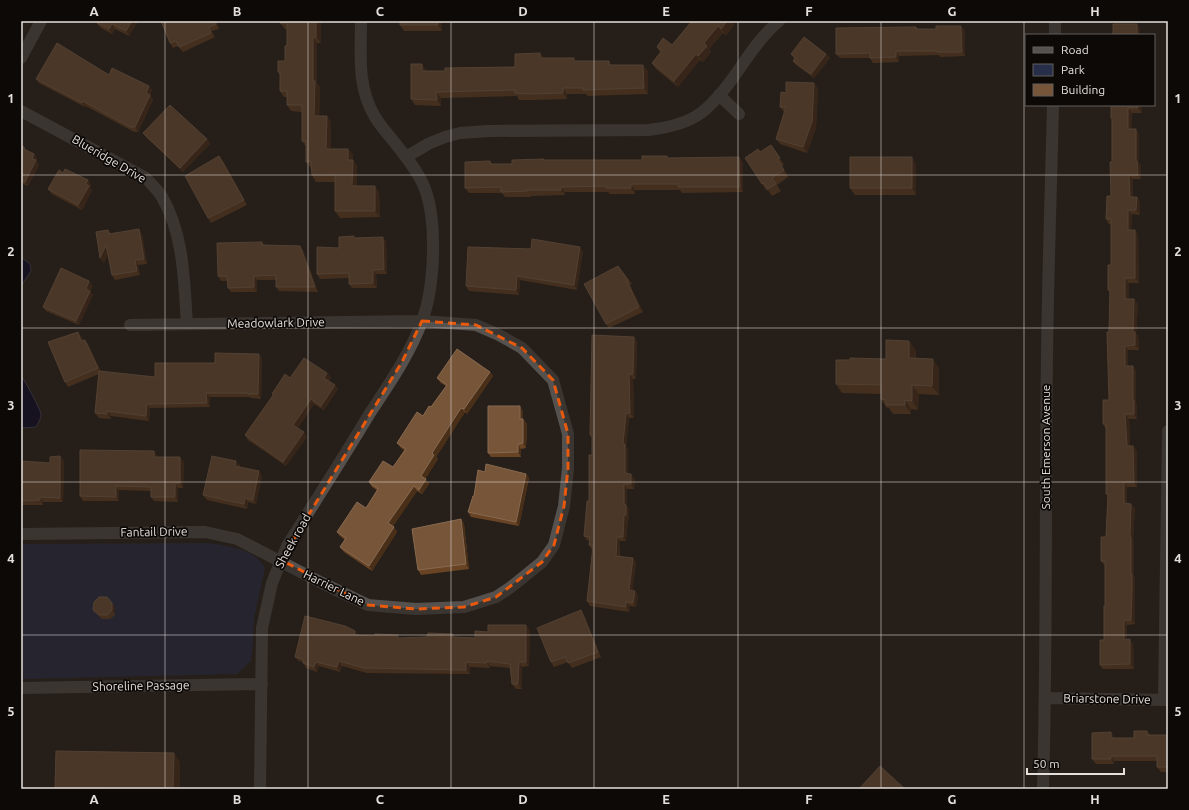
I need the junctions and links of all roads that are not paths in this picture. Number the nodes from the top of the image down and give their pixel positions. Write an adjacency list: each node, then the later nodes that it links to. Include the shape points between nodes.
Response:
1 (41, 21): 6 (street)
2 (362, 21): 11 (street, Sheek road, via 362,87 374,117)
3 (779, 21): 7 (street)
4 (1056, 21): 5 (street)
5 (1055, 34)
6 (21, 58)
7 (719, 95): 10 (street); 11 (street, via 700,113 667,128 460,133 428,144)
8 (1053, 106): 21 (street, South Emerson Avenue, via 1047,340)
9 (21, 111): 13 (street, Blueridge Drive, via 146,178 161,195 172,219 179,245)
10 (739, 114)
11 (406, 157): 12 (street, Sheek road, via 423,184 430,206 432,275)
12 (422, 321): 13 (street, Meadowlark Drive); 18 (street, Sheek road, via 402,362 287,546); 18 (street, Harrier Lane, via 476,325 499,335 522,348 553,380 568,434 564,506 554,545 542,562 496,597 456,607 416,609 368,605)
13 (187, 324): 14 (street, Meadowlark Drive)
14 (130, 325)
15 (1168, 431): 16 (street)
16 (1167, 529): 22 (street)
17 (21, 534): 18 (street, Fantail Drive, via 205,532 237,539)
18 (281, 560): 19 (street, Sheek road, via 272,583 262,628)
19 (262, 684): 20 (street, Shoreline Passage); 23 (street, Sheek road)
20 (21, 688)
21 (1046, 698): 22 (street, Briarstone Drive); 24 (street, South Emerson Avenue)
22 (1166, 700)
23 (260, 789)
24 (1043, 789)

